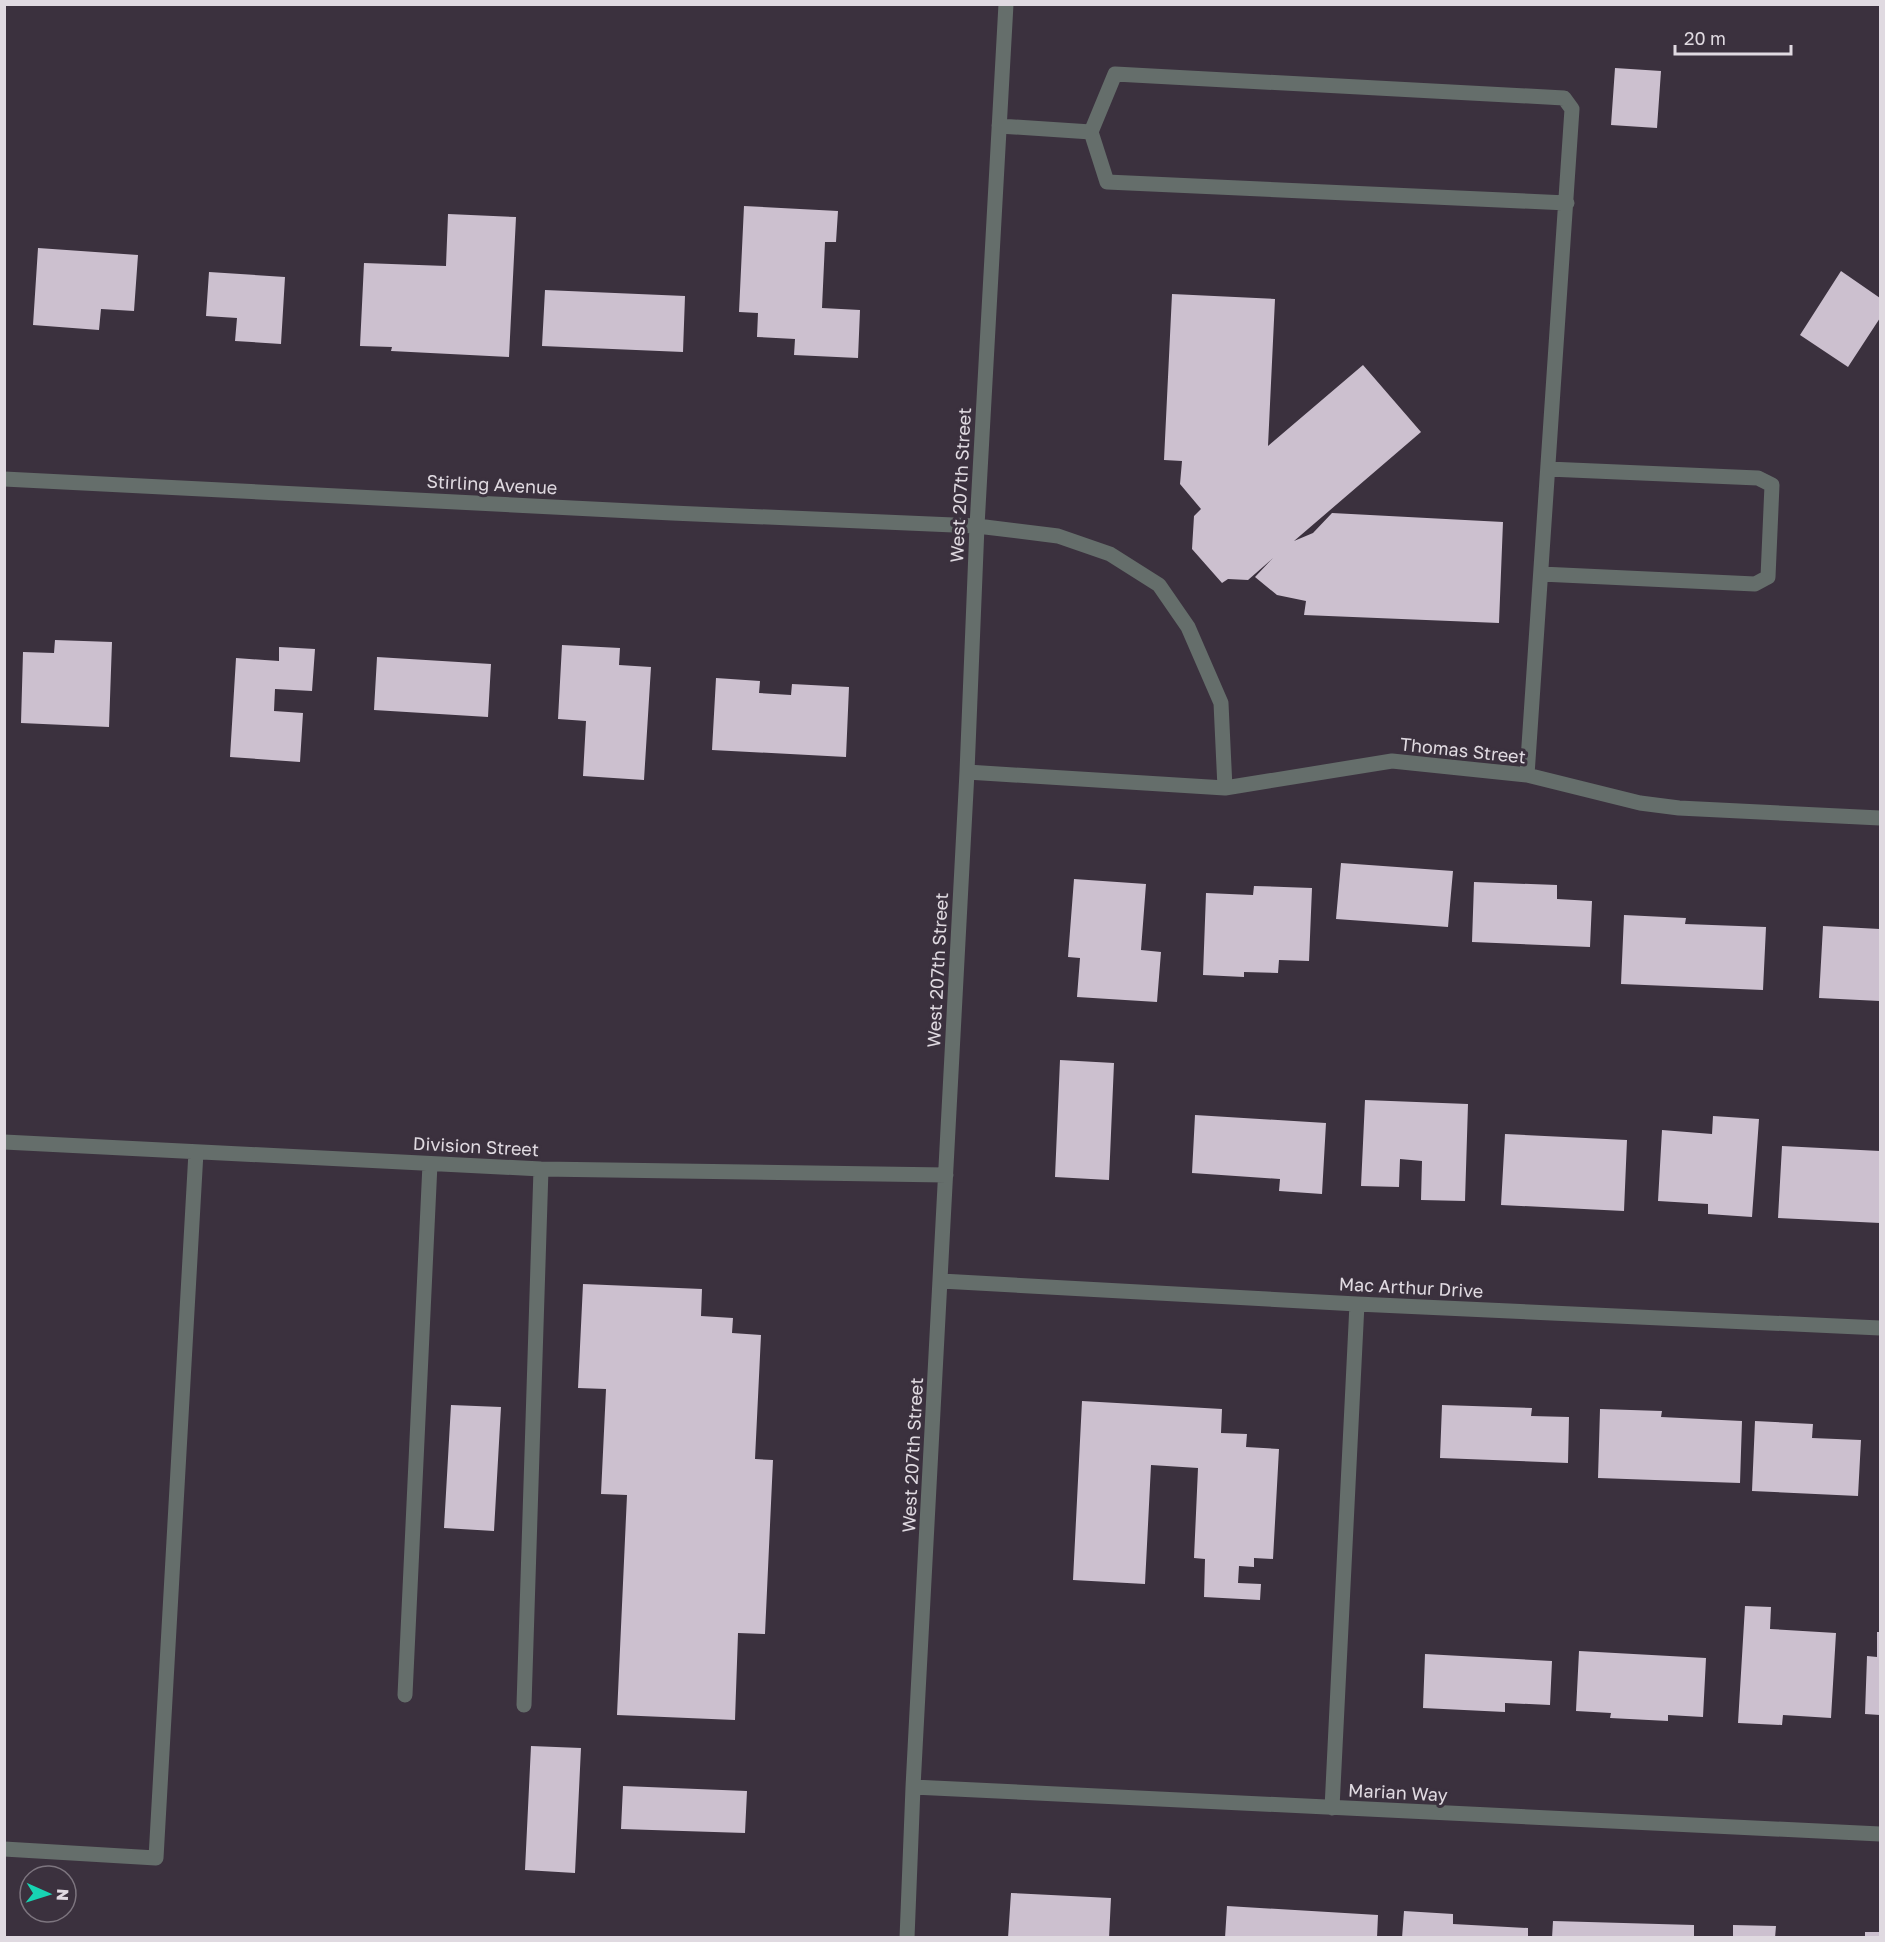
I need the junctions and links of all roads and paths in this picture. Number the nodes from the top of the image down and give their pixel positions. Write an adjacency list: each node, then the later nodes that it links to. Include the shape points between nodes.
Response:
1 (1006, 4): 2 (street, West 207th Street)
2 (999, 126): 3 (street); 7 (street, West 207th Street)
3 (1091, 132): 4 (street, via 1107,182); 4 (street, via 1115,74 1564,99 1572,109)
4 (1567, 203): 5 (street)
5 (1548, 469): 8 (street); 8 (street, via 1758,478 1772,485 1768,576 1755,584)
6 (4, 479): 7 (street, Stirling Avenue)
7 (977, 526): 9 (street, West 207th Street); 11 (street, Stirling Avenue, via 1068,539 1110,554 1158,585 1188,627 1221,703)
8 (1541, 574): 10 (street)
9 (968, 772): 11 (street, Thomas Street); 17 (street, West 207th Street)
10 (1527, 775): 11 (street, Thomas Street, via 1392,761); 12 (street, Thomas Street, via 1640,803 1679,808)
11 (1225, 788)
12 (1881, 818)
13 (4, 1142): 14 (street, Division Street)
14 (196, 1152): 15 (street, Division Street); 26 (street, via 156,1858)
15 (430, 1164): 16 (street, Division Street); 21 (street)
16 (541, 1169): 17 (street, Division Street); 22 (street)
17 (946, 1175): 18 (street, West 207th Street)
18 (941, 1281): 19 (street, Mac Arthur Drive); 23 (street, West 207th Street)
19 (1357, 1304): 20 (street, Mac Arthur Drive); 24 (street)
20 (1881, 1328)
21 (405, 1695)
22 (524, 1705)
23 (913, 1787): 24 (street, Marian Way); 27 (street, West 207th Street)
24 (1332, 1808): 25 (street, Marian Way)
25 (1881, 1834)
26 (4, 1849)
27 (907, 1938)

